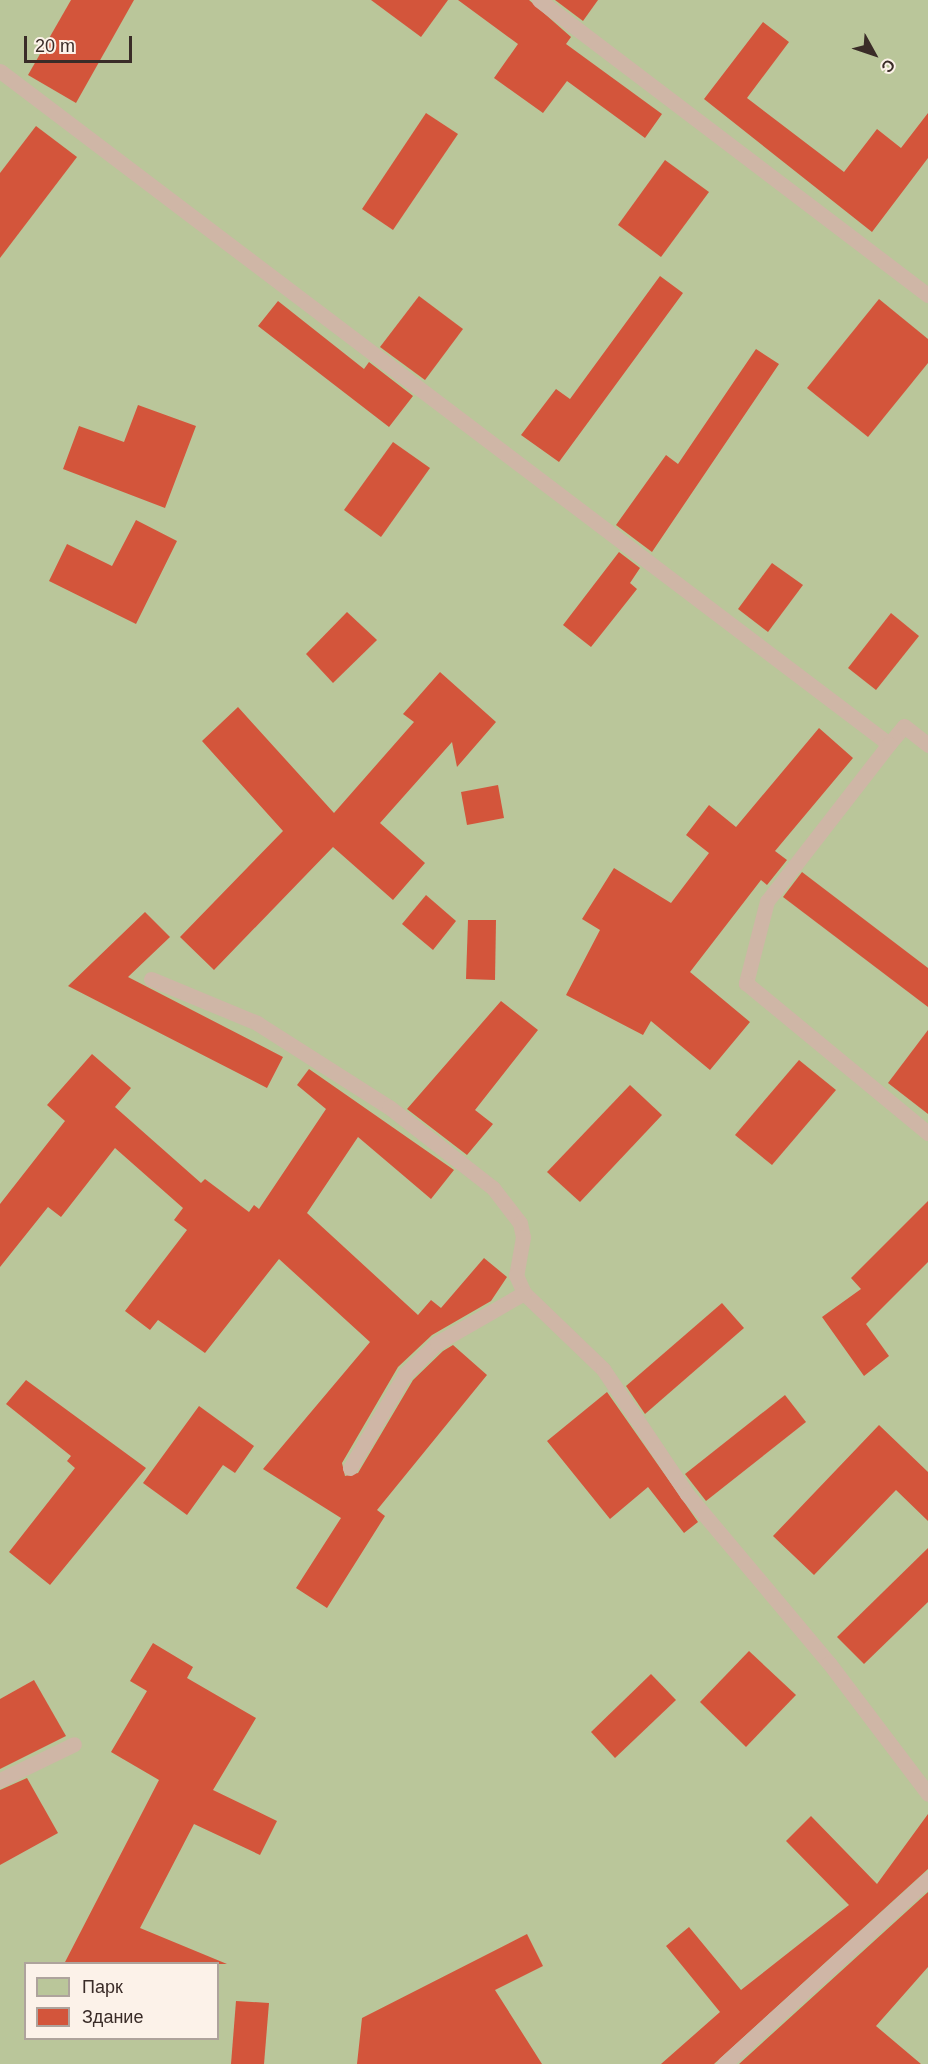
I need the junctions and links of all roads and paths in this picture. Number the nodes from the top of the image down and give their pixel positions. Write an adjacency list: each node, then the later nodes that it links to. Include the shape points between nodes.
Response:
1 (539, 0): 3 (lane)
2 (0, 70): 4 (lane)
3 (928, 295)
4 (888, 744): 5 (lane, via 904,726); 7 (lane, via 766,902 746,983)
5 (928, 745)
6 (151, 979): 8 (lane, via 258,1023 389,1107 493,1188 520,1223 524,1237 516,1275)
7 (928, 1133)
8 (524, 1293): 9 (lane, via 438,1343 405,1374); 12 (lane, via 603,1369 687,1494 829,1663)
9 (350, 1468)
10 (74, 1744): 11 (lane)
11 (0, 1780)
12 (928, 1794)
13 (928, 1879): 14 (lane)
14 (724, 2064)

